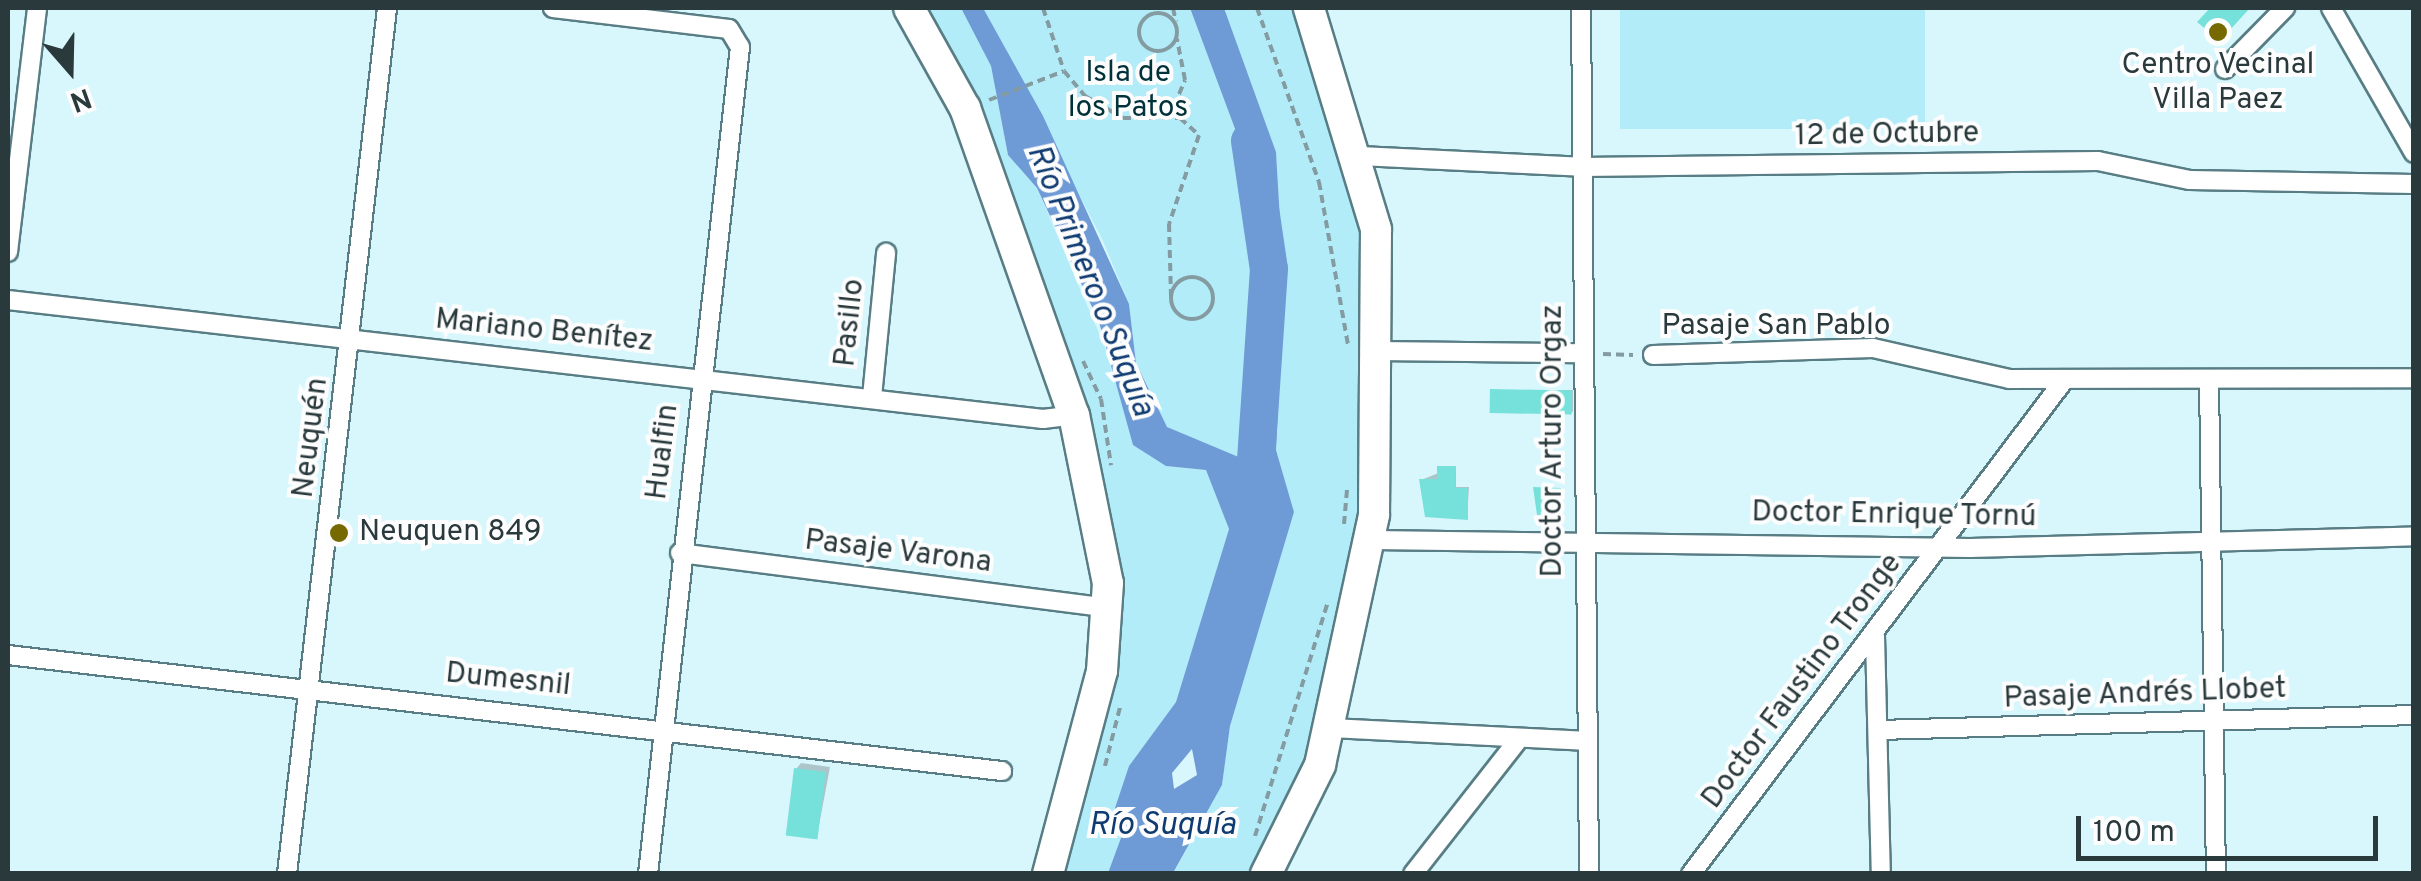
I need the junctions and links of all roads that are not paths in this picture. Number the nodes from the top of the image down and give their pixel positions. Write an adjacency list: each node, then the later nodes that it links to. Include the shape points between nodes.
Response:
1 (37, 8): 14 (street)
2 (387, 8): 17 (street, Neuquén)
3 (553, 8): 21 (street, Hualfin, via 729,29 738,38)
4 (909, 8): 26 (main road, via 965,108)
5 (1310, 8): 11 (main road)
6 (1582, 8): 12 (street, Doctor Arturo Orgaz)
7 (2284, 8): 9 (street)
8 (2331, 8): 10 (street)
9 (2225, 69)
10 (2414, 153)
11 (1360, 156): 12 (street, 12 de Octubre); 20 (main road, via 1376,228)
12 (1580, 167): 13 (street, 12 de Octubre, via 2098,160 2190,180); 18 (street, Doctor Arturo Orgaz)
13 (2414, 184)
14 (8, 252)
15 (886, 254): 25 (street, Pasillo)
16 (8, 300): 17 (street, Mariano Benítez)
17 (351, 340): 21 (street, Mariano Benítez); 36 (street, Neuquén)
18 (1581, 354): 20 (street); 29 (street, Doctor Arturo Orgaz)
19 (1653, 356): 24 (street, Pasaje San Pablo, via 1873,348 1978,374)
20 (1362, 358): 28 (main road)
21 (700, 376): 25 (street, Mariano Benítez); 32 (street, Hualfin)
22 (2209, 378): 23 (street, Pasaje San Pablo); 24 (street, Pasaje San Pablo); 30 (street)
23 (2414, 378)
24 (2066, 380): 31 (street, Doctor Faustino Tronge)
25 (872, 397): 26 (street, Mariano Benítez, via 1043,419)
26 (1074, 414): 33 (main road)
27 (2414, 536): 30 (street, Doctor Enrique Tornú)
28 (1358, 539): 29 (street, Doctor Enrique Tornú); 40 (main road)
29 (1581, 540): 31 (street, Doctor Enrique Tornú); 43 (street, Doctor Arturo Orgaz)
30 (2212, 542): 31 (street, Doctor Enrique Tornú); 38 (street)
31 (1941, 545): 34 (street, Doctor Faustino Tronge)
32 (680, 552): 33 (street, Pasaje Varona); 39 (street, Hualfin)
33 (1108, 608): 47 (main road, via 1090,728)
34 (1874, 636): 41 (street); 51 (street, Doctor Faustino Tronge)
35 (8, 655): 36 (street, Dumesnil)
36 (311, 689): 39 (street, Dumesnil); 45 (street, Neuquén)
37 (2414, 716): 38 (street, Pasaje Andrés Llobet)
38 (2214, 721): 41 (street, Pasaje Andrés Llobet); 53 (street)
39 (662, 724): 44 (street, Dumesnil); 46 (street, Hualfin)
40 (1330, 728): 42 (street); 48 (main road, via 1292,831)
41 (1878, 730): 52 (street)
42 (1518, 740): 43 (street); 49 (street)
43 (1584, 741): 50 (street, Doctor Arturo Orgaz)
44 (1002, 771)
45 (287, 874)
46 (648, 874)
47 (1048, 874)
48 (1266, 874)
49 (1413, 874)
50 (1589, 874)
51 (1692, 874)
52 (1881, 874)
53 (2216, 874)

